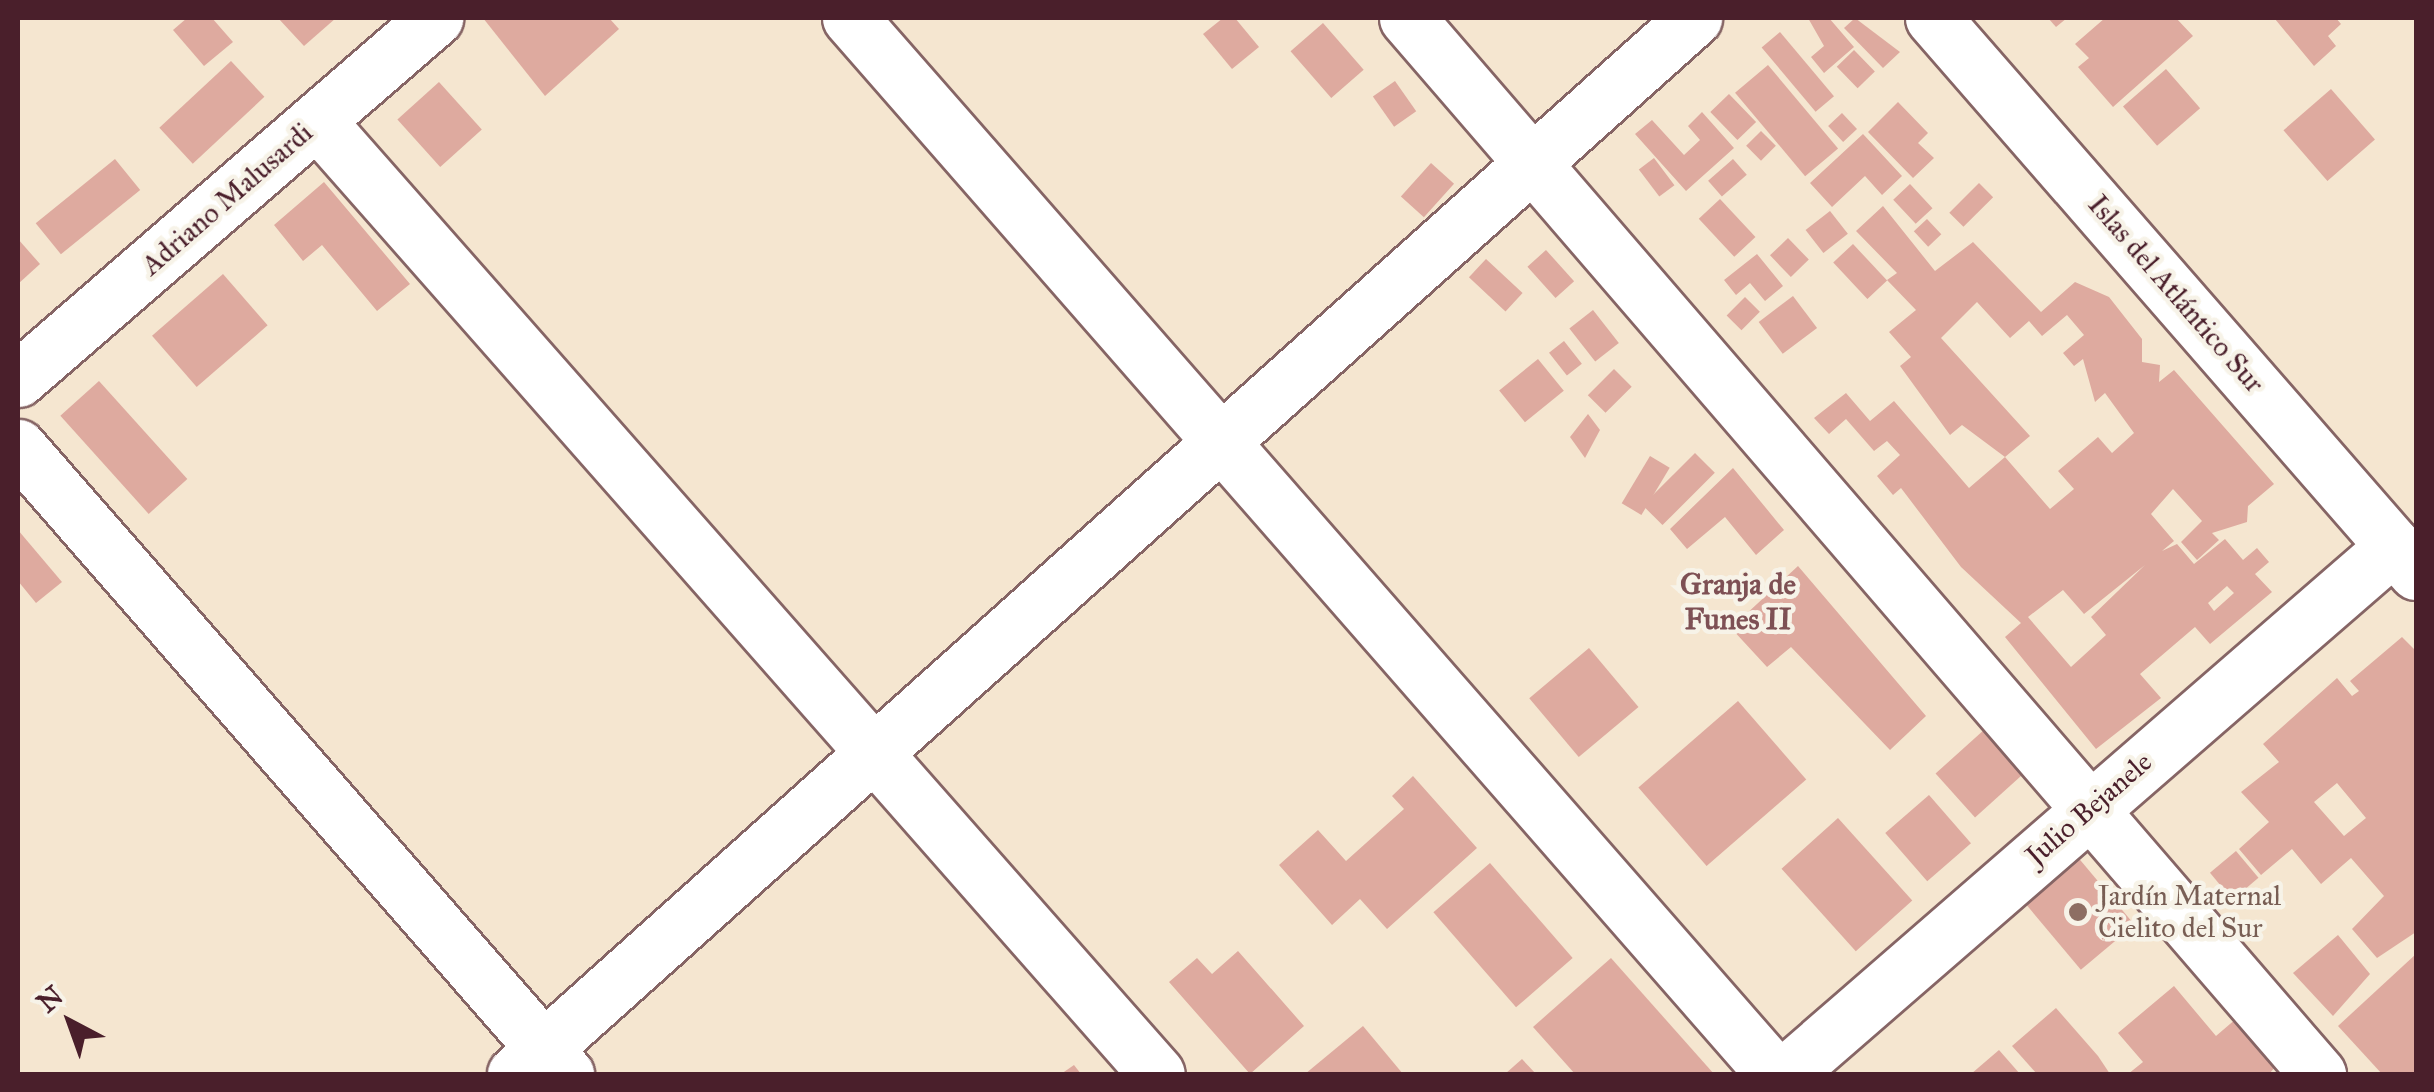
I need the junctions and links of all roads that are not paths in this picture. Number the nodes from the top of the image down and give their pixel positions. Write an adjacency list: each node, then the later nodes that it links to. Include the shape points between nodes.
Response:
1 (435, 18): 6 (street, Adriano Malusardi)
2 (850, 18): 9 (street)
3 (1407, 18): 7 (street)
4 (1694, 18): 7 (street)
5 (1933, 18): 11 (street, Islas del Atlántico Sur)
6 (317, 121): 8 (street, Adriano Malusardi); 12 (street)
7 (1535, 160): 9 (street); 13 (street)
8 (18, 379)
9 (1222, 438): 12 (street); 16 (street)
10 (18, 448): 14 (street)
11 (2405, 559): 13 (street, Julio Bejanele)
12 (874, 754): 14 (street); 15 (street)
13 (2090, 808): 17 (street, Julio Bejanele); 18 (street)
14 (541, 1066)
15 (1156, 1074)
16 (1774, 1074)
17 (1786, 1074)
18 (2318, 1074)

